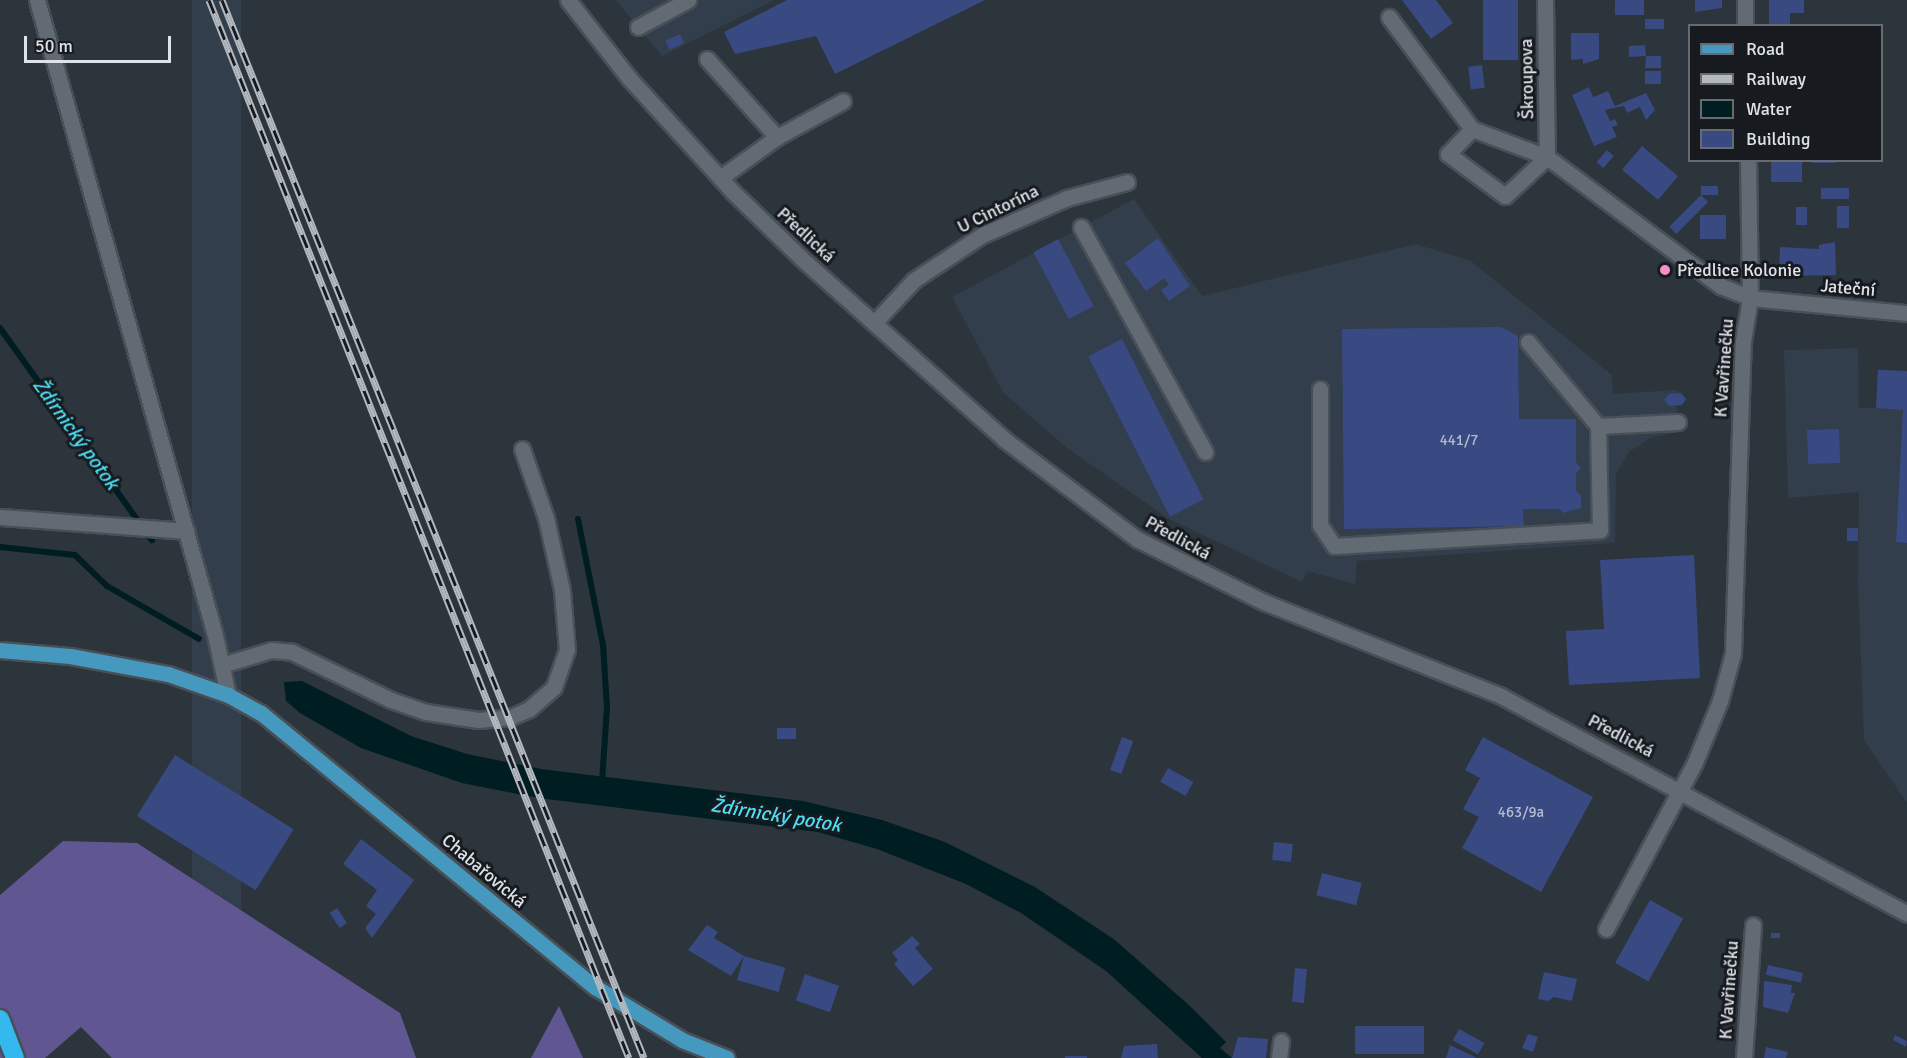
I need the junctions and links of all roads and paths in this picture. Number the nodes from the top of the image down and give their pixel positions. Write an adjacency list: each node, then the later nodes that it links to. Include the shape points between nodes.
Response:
1 (37, 0): 28 (street)
2 (568, 0): 15 (street, Předlická, via 629,78)
3 (1545, 0): 13 (street, Škroupova)
4 (1745, 0): 7 (street)
5 (679, 2): 8 (street)
6 (1389, 17): 11 (street)
7 (1745, 24)
8 (638, 27)
9 (707, 59): 12 (street)
10 (843, 101): 12 (street)
11 (1472, 129): 13 (street, K Vavřinečku); 13 (street, via 1448,154 1505,196)
12 (777, 137): 15 (street)
13 (1547, 157): 18 (street, K Vavřinečku, via 1721,286)
14 (1748, 162): 18 (street)
15 (720, 178): 20 (street, Předlická)
16 (1127, 182): 20 (street, U Cintorína, via 1067,198 982,235 914,280)
17 (1081, 227): 26 (street)
18 (1750, 298): 19 (street, Jateční); 32 (street, K Vavřinečku, via 1743,341 1733,653 1720,701)
19 (1907, 313)
20 (874, 323): 32 (street, Předlická, via 1005,440 1137,539 1264,602 1501,696)
21 (1528, 342): 24 (street)
22 (1320, 390): 24 (street, via 1320,525 1334,546 1600,530)
23 (1678, 422): 24 (street)
24 (1598, 426)
25 (522, 449): 30 (street, via 551,538 562,590 567,650 554,687 529,710 511,717 478,720 426,711 391,700 292,652 271,650)
26 (1205, 452)
27 (0, 517): 28 (street)
28 (186, 531): 30 (street)
29 (0, 650): 31 (main road, Chabařovická, via 127,665)
30 (222, 665): 31 (street)
31 (228, 695): 39 (main road, Chabařovická, via 294,738 595,987 682,1041)
32 (1681, 790): 33 (street, Předlická); 35 (street, K Vavřinečku)
33 (1907, 914)
34 (1753, 926): 41 (street, K Vavřinečku)
35 (1606, 929)
36 (0, 1019): 38 (highway)
37 (1281, 1041): 40 (street)
38 (15, 1058)
39 (727, 1058)
40 (1279, 1058)
41 (1743, 1058)

